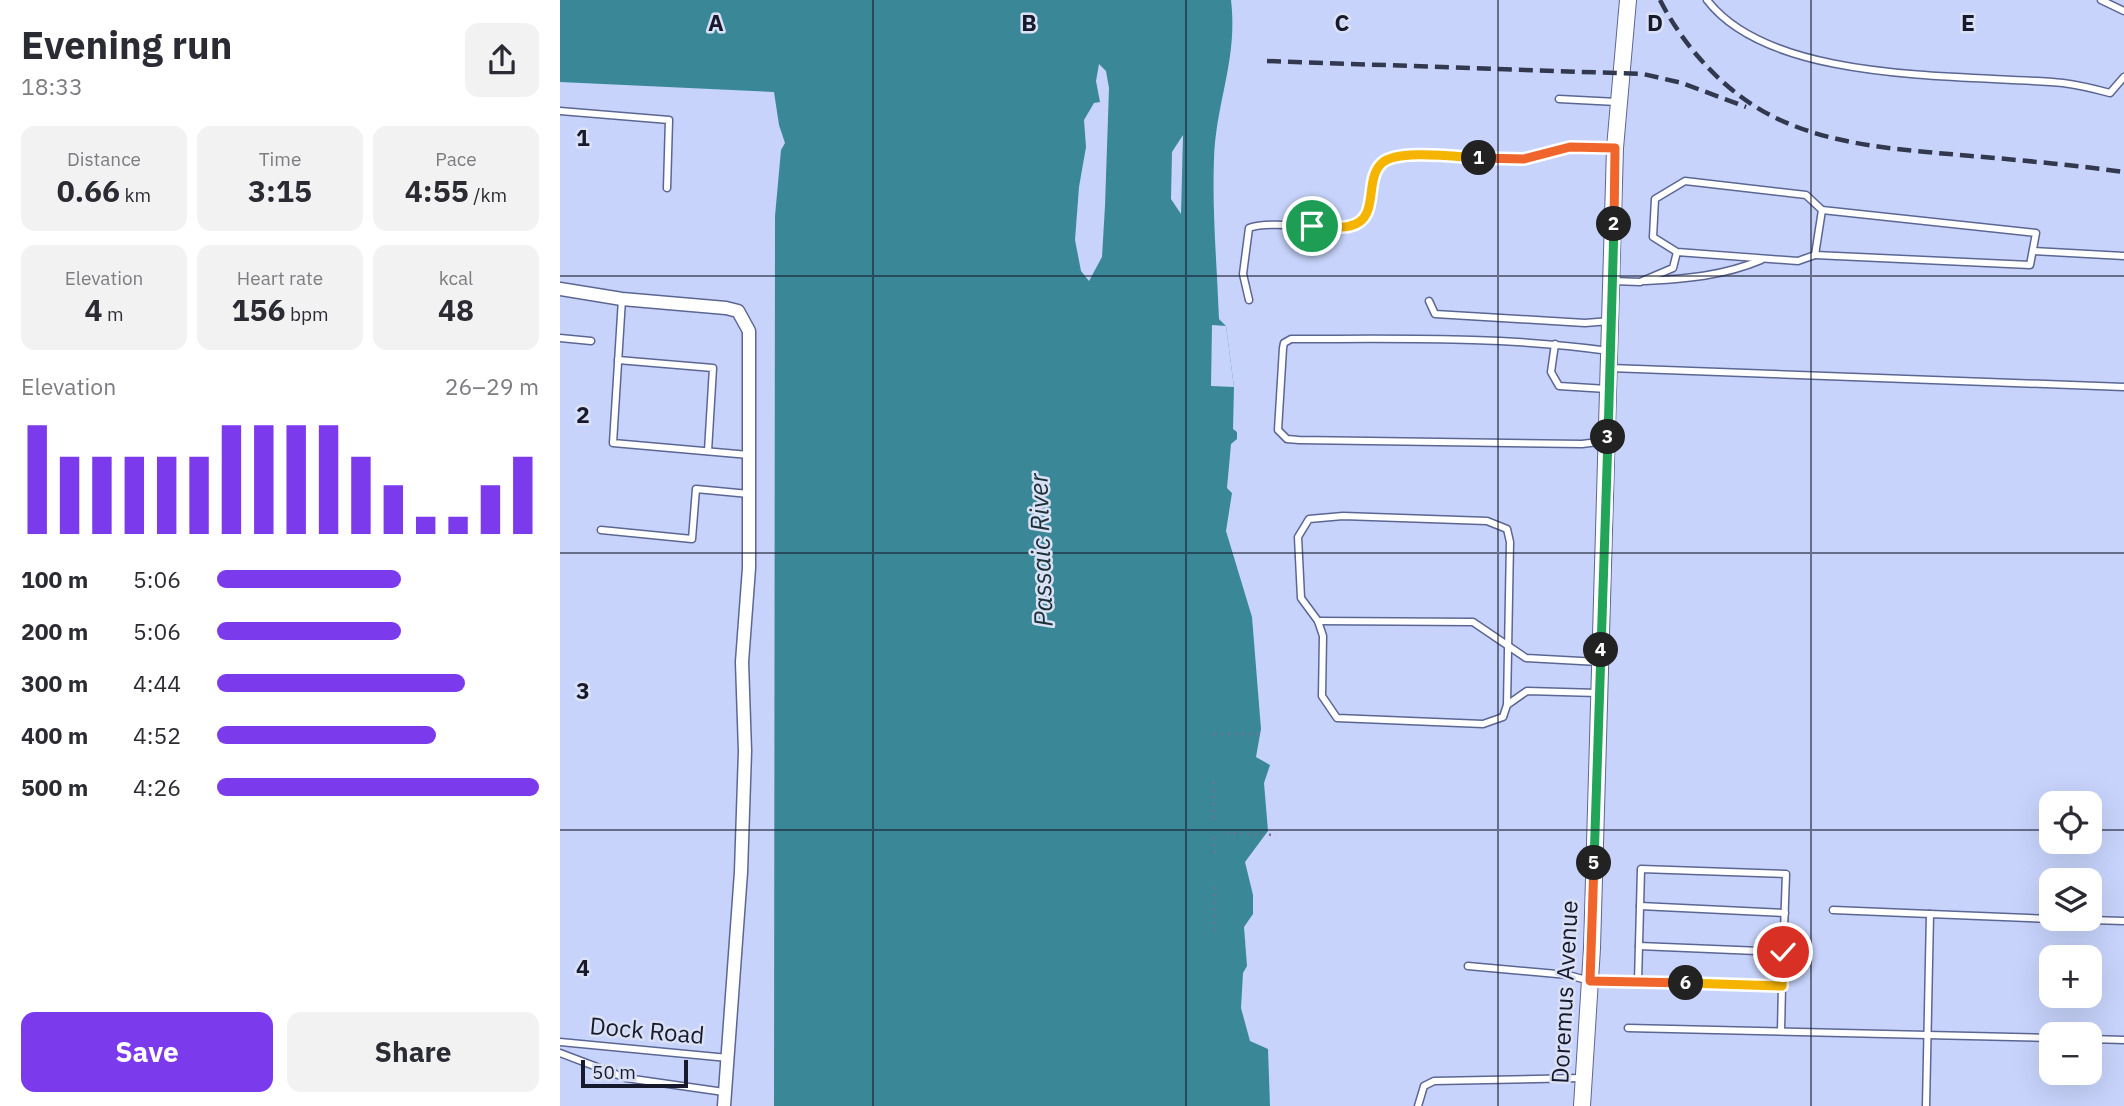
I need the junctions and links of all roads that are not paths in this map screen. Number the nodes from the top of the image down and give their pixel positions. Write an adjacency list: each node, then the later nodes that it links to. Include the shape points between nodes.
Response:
1 (1628, 0): 7 (main road, Doremus Avenue)
2 (1707, 0): 5 (lane, via 1749,34 1816,61 1896,72 2066,83 2110,93)
3 (2101, 0): 4 (lane)
4 (2124, 11)
5 (2124, 77)
6 (1559, 99): 7 (lane)
7 (1619, 102): 9 (main road, Doremus Avenue)
8 (560, 111): 10 (lane, via 669,120)
9 (1615, 148): 17 (main road, Doremus Avenue); 21 (lane, via 1570,147 1524,159 1396,156 1382,163 1373,180 1363,221 1349,227 1278,224 1249,228 1243,274)
10 (667, 188)
11 (1822, 209): 12 (lane, via 2036,233); 13 (lane, via 1806,195 1685,181 1656,199 1653,237); 14 (lane)
12 (2033, 251): 14 (lane, via 2030,265); 15 (lane)
13 (1677, 253): 16 (lane); 18 (lane, via 1673,268)
14 (1815, 255): 16 (lane, via 1798,261)
15 (2124, 256)
16 (1765, 258): 18 (lane, via 1735,271)
17 (1613, 281): 18 (lane); 23 (main road, Doremus Avenue)
18 (1640, 282)
19 (560, 289): 20 (street)
20 (622, 299): 28 (lane); 34 (street, via 738,312 749,331)
21 (1248, 300)
22 (1429, 301): 23 (lane, via 1435,314 1585,323)
23 (1612, 320): 27 (main road, Doremus Avenue)
24 (560, 338): 25 (lane)
25 (591, 341)
26 (1555, 344): 27 (lane); 31 (lane, via 1551,372 1559,386); 32 (lane, via 1477,339 1291,339 1283,348 1278,430 1287,439 1299,440)
27 (1611, 351): 29 (main road, Doremus Avenue)
28 (618, 360): 33 (lane, via 613,443); 33 (lane, via 713,368)
29 (1610, 368): 30 (lane); 31 (main road, Doremus Avenue)
30 (2124, 387)
31 (1609, 389): 32 (main road, Doremus Avenue)
32 (1608, 441): 39 (main road, Doremus Avenue)
33 (708, 451): 34 (lane)
34 (748, 454): 35 (street)
35 (749, 494): 36 (lane, via 696,489 692,539); 63 (street, via 741,872)
36 (601, 530)
37 (1318, 621): 38 (lane, via 1473,622); 38 (lane, via 1301,598 1298,537 1309,519 1343,516 1486,522 1507,529 1510,542); 41 (lane, via 1323,636 1322,696 1337,718 1483,724 1503,717)
38 (1508, 649): 39 (lane, via 1526,658); 41 (lane)
39 (1601, 662): 40 (main road, Doremus Avenue)
40 (1600, 693): 41 (lane, via 1527,691); 52 (main road, Doremus Avenue)
41 (1507, 705)
42 (1640, 906): 44 (lane); 44 (lane, via 1641,869 1786,874); 49 (lane)
43 (1833, 910): 45 (lane)
44 (1784, 913): 50 (lane)
45 (1930, 914): 46 (lane); 57 (lane)
46 (2039, 918)
47 (2102, 920): 48 (lane)
48 (2124, 921)
49 (1639, 946): 50 (lane); 53 (lane)
50 (1783, 952): 54 (lane)
51 (1468, 966): 52 (lane)
52 (1590, 981): 53 (lane); 64 (main road, Doremus Avenue)
53 (1638, 982): 54 (lane)
54 (1782, 986): 56 (lane)
55 (1629, 1028): 56 (lane)
56 (1781, 1031): 57 (lane)
57 (1927, 1034): 58 (lane); 69 (lane)
58 (2039, 1038)
59 (2102, 1040): 60 (lane)
60 (2124, 1041)
61 (560, 1042): 63 (lane, Dock Road)
62 (560, 1053): 65 (lane, Dock Road, via 626,1078)
63 (730, 1058): 65 (street)
64 (1584, 1078): 67 (lane, via 1434,1082 1424,1086); 68 (main road, Doremus Avenue)
65 (726, 1092): 66 (street)
66 (724, 1106)
67 (1418, 1106)
68 (1582, 1106)
69 (1926, 1106)

